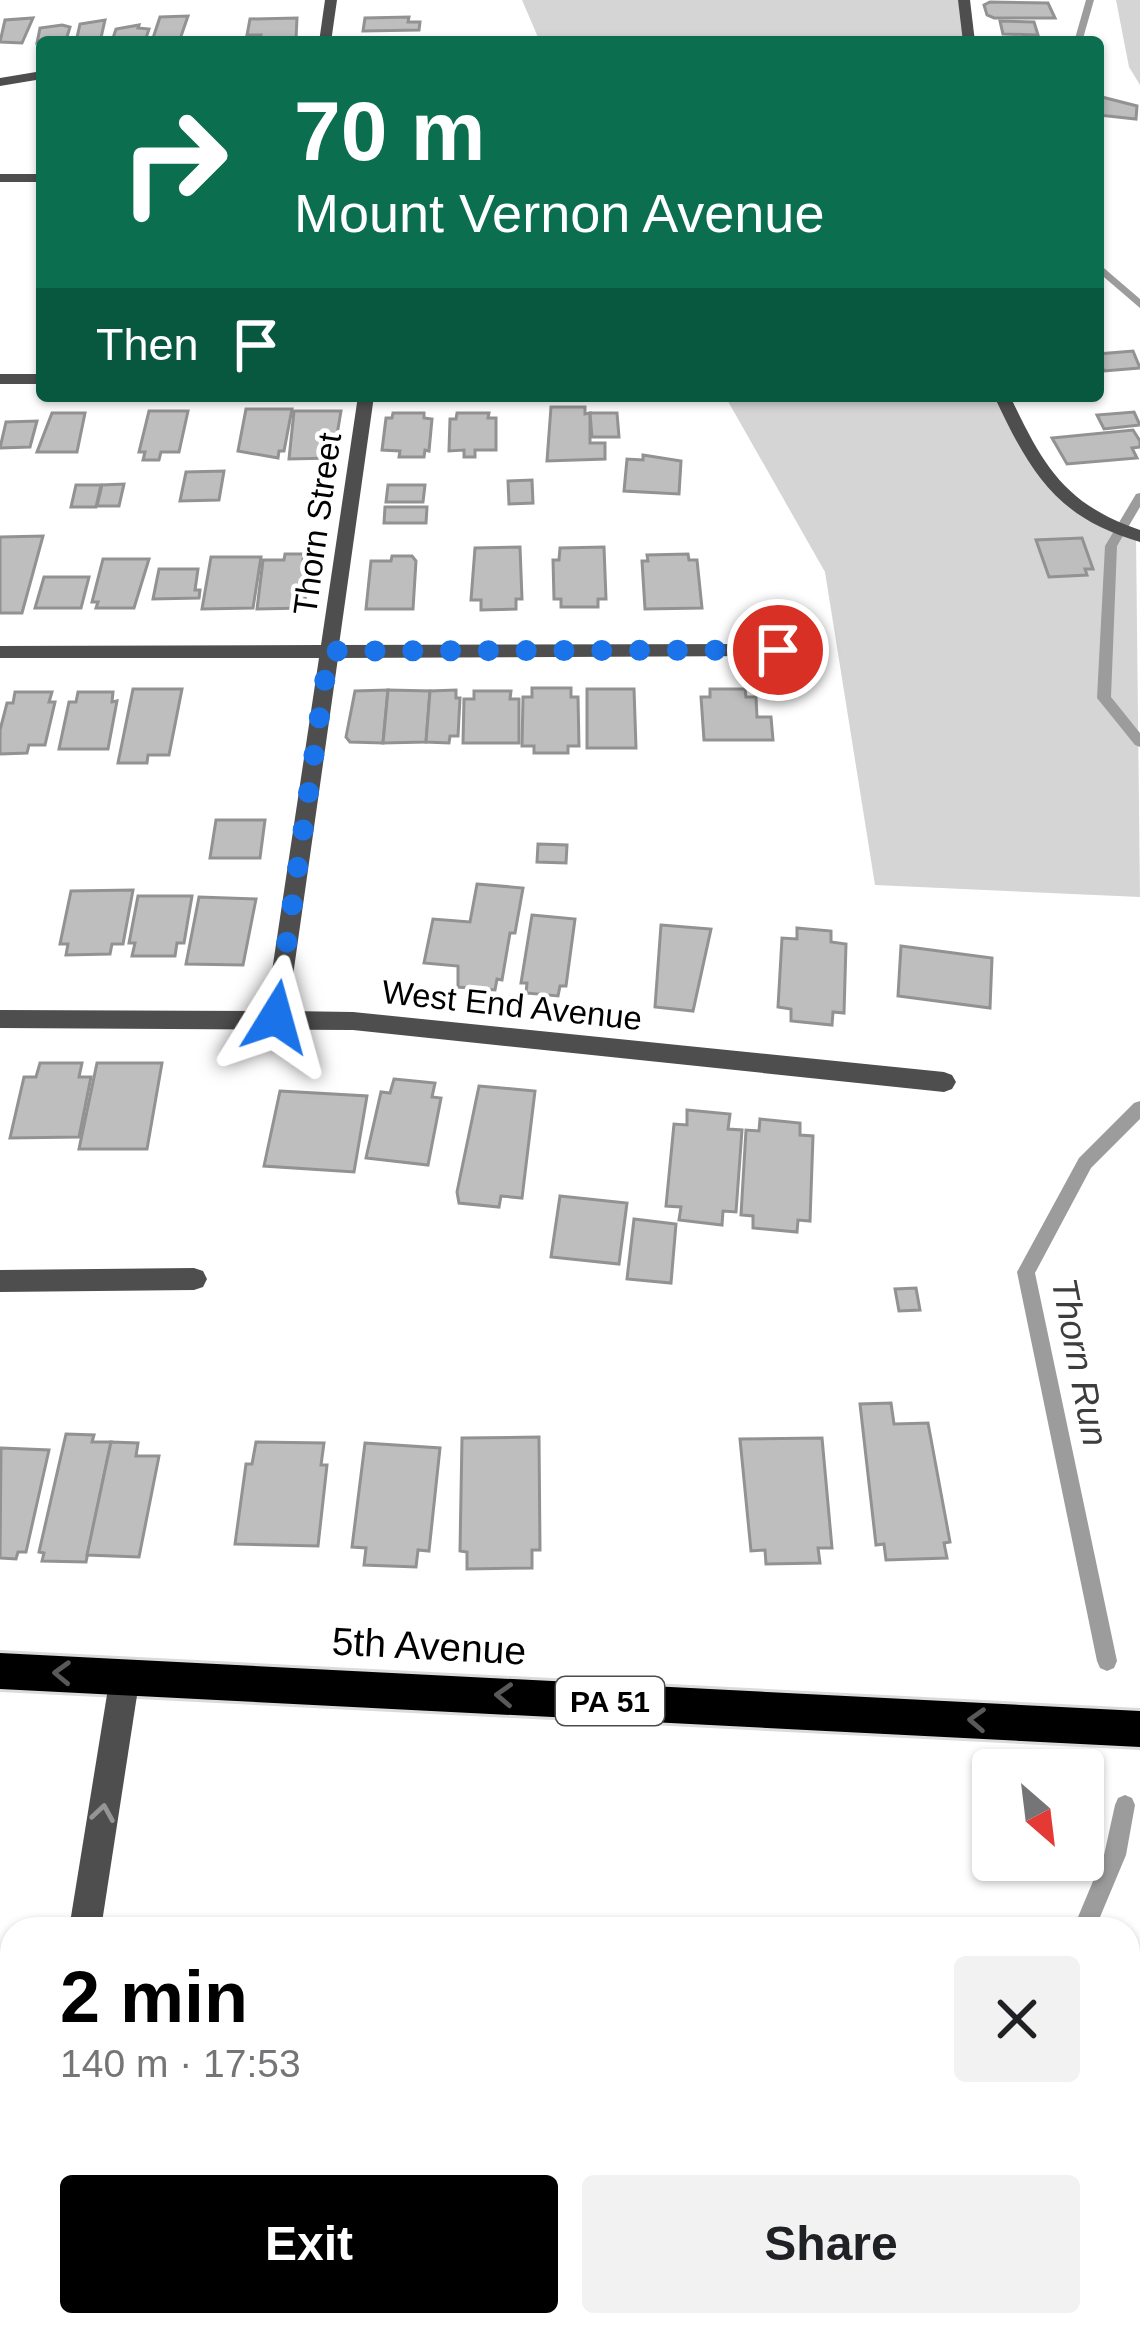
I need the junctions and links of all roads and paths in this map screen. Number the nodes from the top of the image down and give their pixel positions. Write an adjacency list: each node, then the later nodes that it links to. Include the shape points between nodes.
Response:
1 (331, 0): 3 (street)
2 (964, 0): 4 (street)
3 (326, 36)
4 (968, 36)
5 (36, 75): 6 (street)
6 (0, 82)
7 (0, 178): 8 (street)
8 (36, 178)
9 (0, 379): 10 (street)
10 (36, 379)
11 (365, 402): 15 (street, Thorn Street)
12 (1005, 402): 13 (street, via 1056,495 1103,525)
13 (1138, 535)
14 (778, 650): 15 (street)
15 (329, 651): 16 (street); 17 (street, Thorn Street)
16 (0, 652)
17 (276, 1017): 18 (street, West End Avenue); 19 (street, West End Avenue)
18 (0, 1019)
19 (944, 1082)
20 (194, 1280): 21 (street)
21 (0, 1281)
22 (0, 1671): 23 (main road, 5th Avenue / PA 51, one-way to 22)
23 (125, 1676): 24 (main road, 5th Avenue / PA 51, one-way to 23); 25 (street, one-way to 23)
24 (1140, 1729)
25 (87, 1917)

